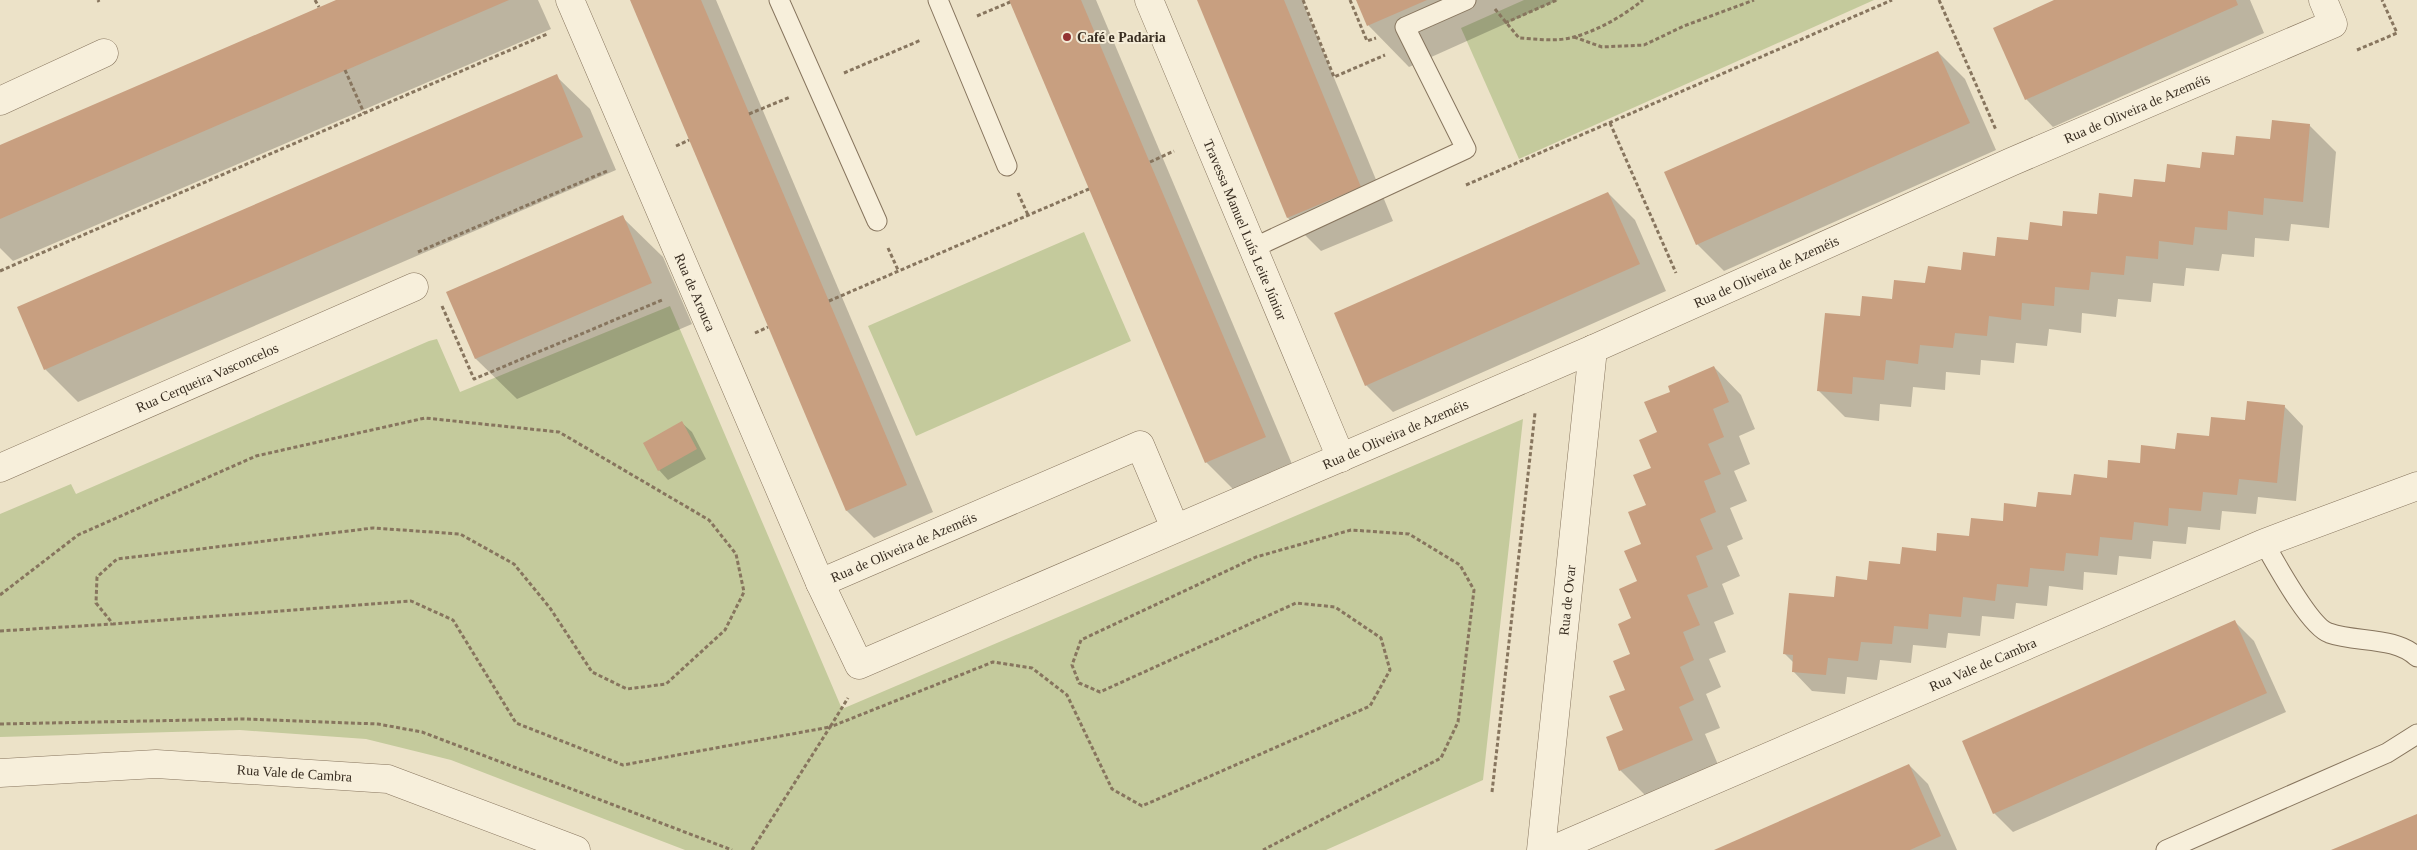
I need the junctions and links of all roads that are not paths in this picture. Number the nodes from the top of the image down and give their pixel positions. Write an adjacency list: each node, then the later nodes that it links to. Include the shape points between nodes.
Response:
1 (570, 0): 19 (street, Rua de Arouca)
2 (779, 0): 10 (lane)
3 (938, 0): 9 (lane)
4 (1148, 0): 11 (street, Travessa Manuel Luís Leite Júnior)
5 (1466, 0): 11 (lane, via 1405,27 1466,150)
6 (2323, 0): 13 (street, Rua de Oliveira de Azeméis, via 2334,24 2002,166)
7 (104, 53): 8 (street)
8 (0, 101)
9 (1007, 166)
10 (877, 221)
11 (1253, 248): 14 (street, Travessa Manuel Luís Leite Júnior)
12 (414, 287): 15 (street, Rua Cerqueira Vasconcelos)
13 (1593, 349): 14 (street, Rua de Oliveira de Azeméis); 25 (street, Rua de Ovar)
14 (1341, 458): 17 (street, Rua de Oliveira de Azeméis)
15 (0, 468)
16 (2417, 486): 18 (street, Rua Vale de Cambra)
17 (1175, 528): 19 (street, Rua de Oliveira de Azeméis, via 859,665); 19 (street, Rua de Oliveira de Azeméis, via 1140,445)
18 (2264, 543): 20 (lane, via 2296,599 2327,633 2406,647); 23 (street, Rua Vale de Cambra)
19 (820, 583)
20 (2417, 657)
21 (2417, 734): 27 (lane, via 2387,753)
22 (0, 773): 24 (street, Rua Vale de Cambra, via 156,764 388,780)
23 (1584, 844): 26 (street, Rua Vale de Cambra)
24 (576, 850)
25 (1541, 850)
26 (1552, 850)
27 (2166, 850)

